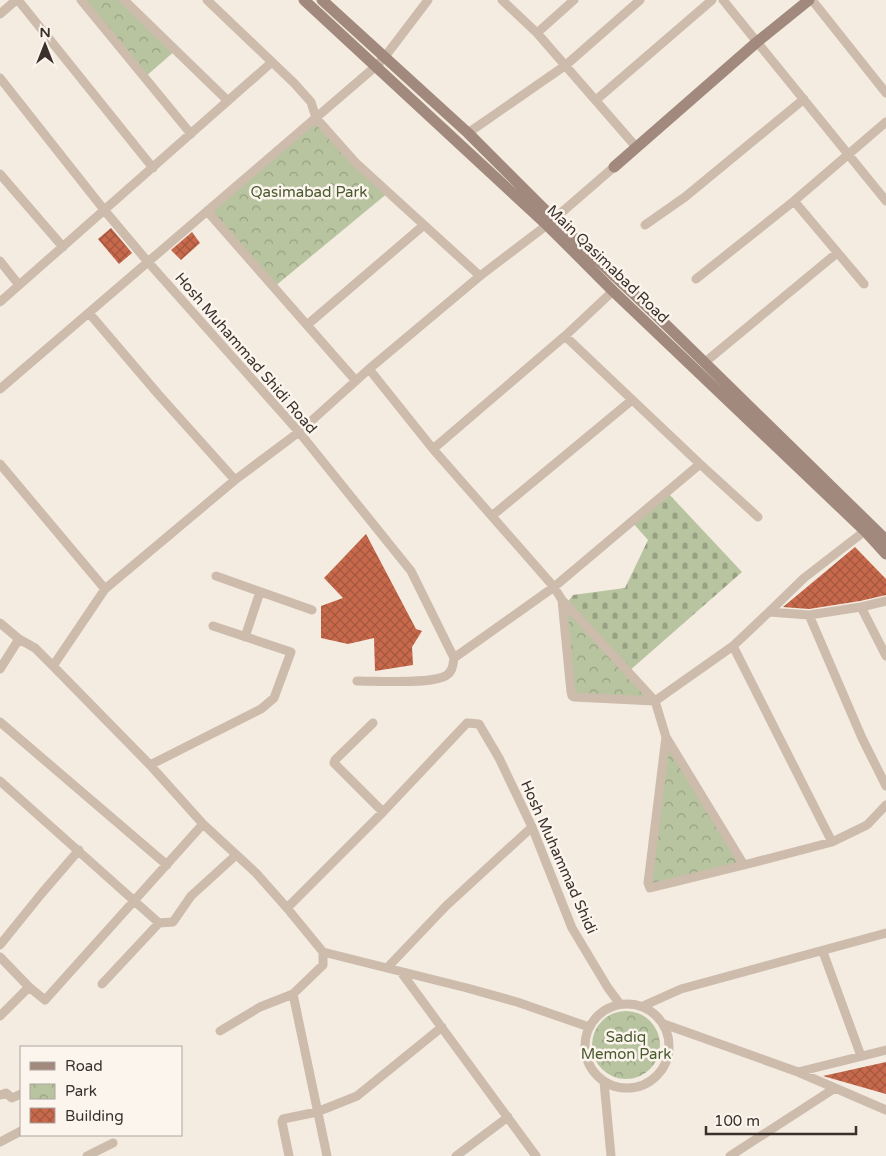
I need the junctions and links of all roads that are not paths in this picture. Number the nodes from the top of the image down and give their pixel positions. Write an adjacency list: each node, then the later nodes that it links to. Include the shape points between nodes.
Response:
1 (17, 0): 14 (street); 33 (street)
2 (81, 0): 29 (street)
3 (124, 0): 25 (street)
4 (207, 0): 18 (street)
5 (304, 0): 20 (main road, Main Qasimabad Road)
6 (322, 0): 17 (main road, Main Qasimabad Road)
7 (428, 0): 17 (street)
8 (503, 0): 15 (street)
9 (574, 0): 15 (street)
10 (640, 0): 19 (street)
11 (712, 0): 24 (street)
12 (723, 0): 16 (street)
13 (810, 0): 16 (main road); 22 (street)
14 (0, 14)
15 (537, 33): 19 (street)
16 (757, 42): 23 (street); 30 (main road)
17 (384, 58): 20 (street); 28 (main road, Main Qasimabad Road)
18 (272, 62): 25 (street); 26 (street, via 311,102)
19 (566, 65): 24 (street); 28 (street)
20 (375, 67): 26 (street); 39 (main road, Main Qasimabad Road)
21 (0, 78): 37 (street, Hosh Muhammad Shidi Road)
22 (886, 93)
23 (804, 99): 31 (street); 41 (street, via 685,197)
24 (596, 100): 30 (street)
25 (228, 101): 29 (street)
26 (316, 118): 38 (street); 40 (street, via 355,162)
27 (886, 122): 31 (street)
28 (468, 133): 39 (main road, Main Qasimabad Road)
29 (191, 134): 33 (street)
30 (637, 148): 32 (main road)
31 (847, 155): 35 (street); 36 (street)
32 (614, 167): 39 (street)
33 (153, 168): 37 (street)
34 (0, 174): 42 (street)
35 (794, 201): 43 (street); 47 (street)
36 (886, 201)
37 (105, 211): 42 (street); 45 (street, Hosh Muhammad Shidi Road)
38 (208, 211): 45 (street); 53 (street)
39 (550, 222): 46 (street); 50 (main road, Main Qasimabad Road); 55 (main road, Main Qasimabad Road)
40 (424, 225): 46 (street); 53 (street)
41 (644, 225)
42 (63, 247): 49 (street)
43 (836, 253): 48 (street); 55 (street)
44 (0, 261): 49 (street)
45 (148, 262): 52 (street); 60 (street, Hosh Muhammad Shidi Road)
46 (480, 276): 56 (street)
47 (696, 279)
48 (864, 284)
49 (19, 285): 51 (street)
50 (613, 291): 54 (street); 67 (main road, Main Qasimabad Road)
51 (0, 302)
52 (89, 313): 58 (street); 64 (street)
53 (307, 325): 57 (street)
54 (565, 336): 59 (street); 61 (street)
55 (704, 363): 67 (main road, Main Qasimabad Road)
56 (368, 369): 57 (street); 61 (street)
57 (356, 381): 60 (street)
58 (0, 389)
59 (632, 400): 63 (street); 65 (street)
60 (299, 432): 64 (street); 86 (street, Hosh Muhammad Shidi Road, via 411,571)
61 (433, 449): 65 (street)
62 (0, 464): 72 (street)
63 (700, 464): 66 (street); 71 (street)
64 (235, 480): 72 (street)
65 (492, 515): 71 (street)
66 (758, 517)
67 (868, 529): 68 (main road, Main Qasimabad Road); 69 (main road, Main Qasimabad Road); 78 (street, via 804,578)
68 (886, 540)
69 (886, 554)
70 (216, 576): 73 (street)
71 (554, 586): 74 (street); 86 (street)
72 (105, 589): 87 (street)
73 (260, 592): 77 (street); 82 (street)
74 (562, 600): 90 (street); 90 (street, via 572,696)
75 (886, 601): 76 (street)
76 (861, 607): 79 (street); 85 (street)
77 (312, 610)
78 (769, 612): 79 (street); 84 (street)
79 (809, 614): 96 (street)
80 (0, 624): 83 (street)
81 (213, 626): 82 (street)
82 (246, 637): 94 (street, via 291,652 274,698 261,709)
83 (19, 639): 87 (street, via 36,648); 88 (street)
84 (732, 646): 90 (street); 101 (street)
85 (886, 656)
86 (454, 658): 89 (street, via 452,669 445,677)
87 (54, 666): 94 (street)
88 (0, 669)
89 (357, 681)
90 (655, 702): 93 (street)
91 (0, 722): 104 (street)
92 (373, 724): 98 (street, via 334,763)
93 (666, 737): 105 (street); 105 (street, via 648,883 650,888)
94 (150, 765): 99 (street)
95 (0, 780): 102 (street)
96 (886, 786)
97 (886, 805): 101 (street, via 867,825)
98 (383, 812): 100 (street, Hosh Muhammad Shidi, via 467,723 474,722 479,724 499,758); 107 (street)
99 (203, 824): 103 (street); 104 (street)
100 (532, 827): 114 (street, via 446,906); 119 (street, Hosh Muhammad Shidi, via 572,928)
101 (832, 842): 105 (street)
102 (79, 850): 106 (street); 110 (street)
103 (236, 856): 107 (street); 108 (street, via 191,896 173,922)
104 (167, 865): 106 (street)
105 (744, 865)
106 (134, 901): 108 (street); 117 (street, via 46,999)
107 (288, 908): 111 (street)
108 (158, 923): 116 (street)
109 (886, 934): 112 (street)
110 (0, 945)
111 (323, 952): 114 (street); 118 (street, via 323,965)
112 (823, 952): 120 (street, via 681,989); 127 (street)
113 (0, 957): 117 (street)
114 (387, 968): 115 (street)
115 (401, 972): 123 (street, via 517,1002); 124 (street)
116 (102, 984)
117 (29, 987): 121 (street)
118 (293, 994): 125 (street, via 260,1007); 134 (street)
119 (620, 1004): 120 (street); 123 (street, via 607,1008)
120 (642, 1006): 122 (street)
121 (0, 1016)
122 (664, 1024): 128 (street); 129 (street, via 670,1052 657,1077 632,1088 617,1088)
123 (589, 1027): 129 (street, via 585,1037 586,1058)
124 (442, 1028): 134 (street, via 357,1096); 135 (street)
125 (220, 1031)
126 (886, 1050): 127 (street)
127 (861, 1056): 128 (street)
128 (798, 1072): 130 (street)
129 (604, 1082): 144 (street)
130 (836, 1088): 133 (street); 145 (street)
131 (20, 1094): 132 (street, via 12,1098 6,1092)
132 (0, 1095)
133 (886, 1110)
134 (317, 1112): 140 (street, via 283,1119); 141 (street)
135 (508, 1116): 142 (street); 143 (street)
136 (20, 1132): 137 (street)
137 (0, 1142)
138 (113, 1143): 139 (street)
139 (87, 1156)
140 (289, 1156)
141 (328, 1156)
142 (456, 1156)
143 (536, 1156)
144 (611, 1156)
145 (730, 1156)

